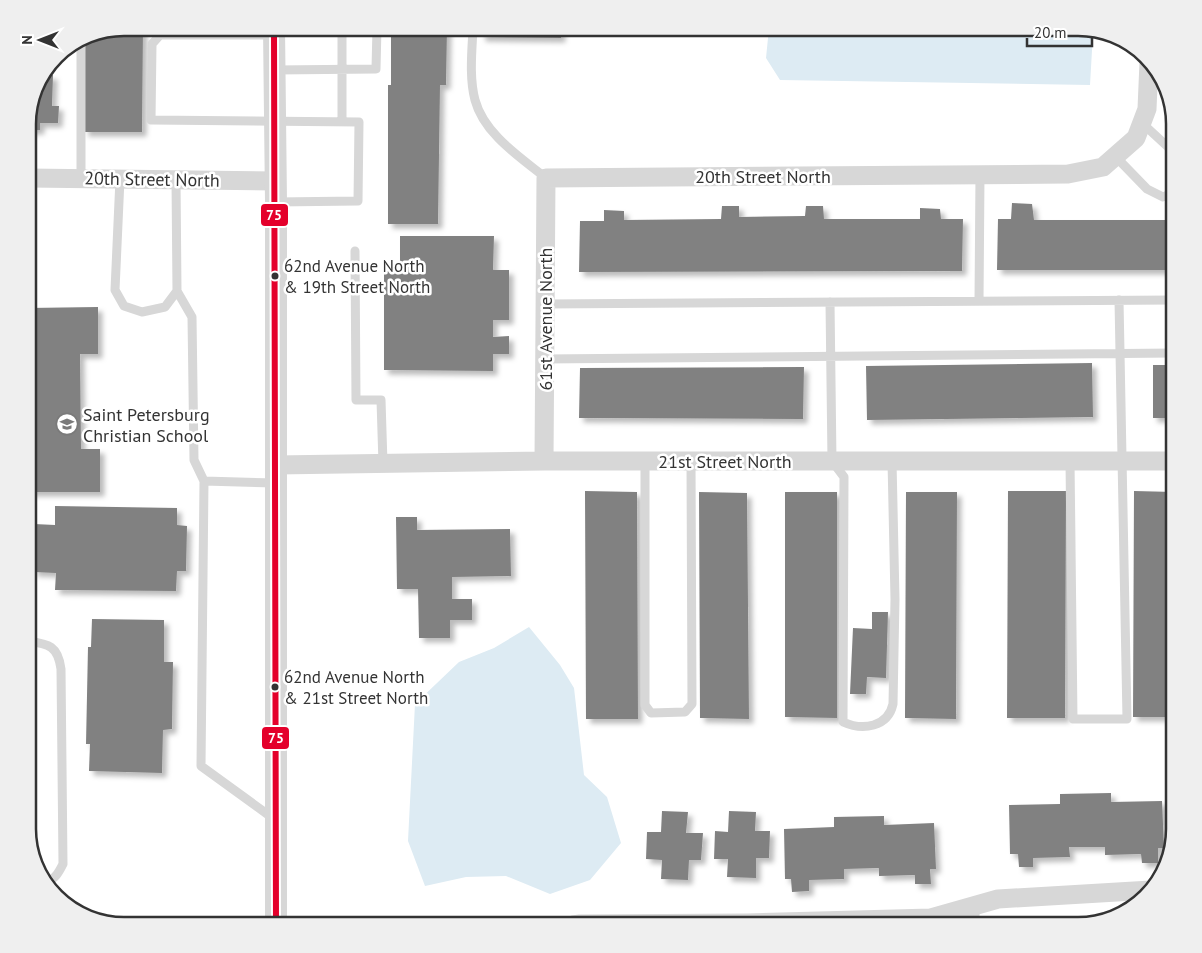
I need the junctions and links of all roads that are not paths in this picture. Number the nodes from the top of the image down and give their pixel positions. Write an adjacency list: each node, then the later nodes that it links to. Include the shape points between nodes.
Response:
1 (157, 36): 10 (lane, via 152,44 151,120)
2 (274, 36): 7 (street)
3 (342, 36): 8 (lane)
4 (376, 36): 8 (lane, via 376,69)
5 (473, 36): 18 (lane, via 472,78 475,101 484,122)
6 (81, 48): 17 (lane)
7 (275, 70): 8 (lane); 10 (street)
8 (342, 70): 11 (lane)
9 (1149, 72): 12 (street, 20th Street North, via 1147,109)
10 (275, 122): 11 (lane); 21 (street)
11 (342, 122): 21 (lane, via 359,122 358,200)
12 (1142, 122): 13 (lane); 14 (street, 20th Street North, via 1136,138)
13 (1166, 145)
14 (1115, 156): 15 (street, 20th Street North, via 1103,167 1068,174); 22 (lane, via 1147,189)
15 (980, 175): 18 (street, 20th Street North); 27 (lane)
16 (36, 178): 17 (street, 20th Street North)
17 (81, 178): 19 (street, 20th Street North)
18 (546, 178): 29 (street, 61st Avenue North)
19 (120, 179): 20 (street, 20th Street North); 24 (lane, via 115,290 124,306 142,312 165,307)
20 (176, 180): 21 (street, 20th Street North); 24 (lane)
21 (276, 192): 43 (street)
22 (1166, 196)
23 (355, 252): 42 (lane, via 356,400 381,400)
24 (177, 291): 44 (lane, via 192,317 194,460)
25 (1119, 300): 26 (lane); 27 (lane); 30 (lane)
26 (1166, 300)
27 (979, 301): 28 (lane)
28 (830, 302): 29 (lane); 32 (lane)
29 (545, 304): 33 (street, 61st Avenue North)
30 (1120, 353): 31 (lane); 32 (lane); 41 (lane)
31 (1166, 353)
32 (831, 356): 33 (lane); 38 (lane)
33 (545, 359): 35 (street, 61st Avenue North)
34 (1166, 460): 41 (street, 21st Street North)
35 (544, 461): 36 (street, 21st Street North); 42 (street, 21st Street North)
36 (645, 461): 37 (street, 21st Street North); 37 (lane, via 645,706 651,713 685,712 692,704)
37 (691, 461): 38 (street, 21st Street North)
38 (832, 461): 39 (street, 21st Street North); 39 (lane, via 844,477 843,722 862,726 885,721 893,704)
39 (892, 461): 40 (street, 21st Street North)
40 (1070, 461): 41 (street, 21st Street North); 41 (lane, via 1072,719 1127,719)
41 (1122, 461)
42 (384, 464): 43 (street, 21st Street North)
43 (276, 474): 44 (lane); 46 (street)
44 (204, 481): 46 (lane, via 201,766)
45 (36, 642): 47 (lane, via 55,650 61,669 63,864)
46 (276, 821): 50 (street)
47 (52, 880)
48 (1140, 891): 49 (street, via 998,899)
49 (975, 905): 51 (street); 52 (lane)
50 (276, 917)
51 (934, 917)
52 (975, 917)

